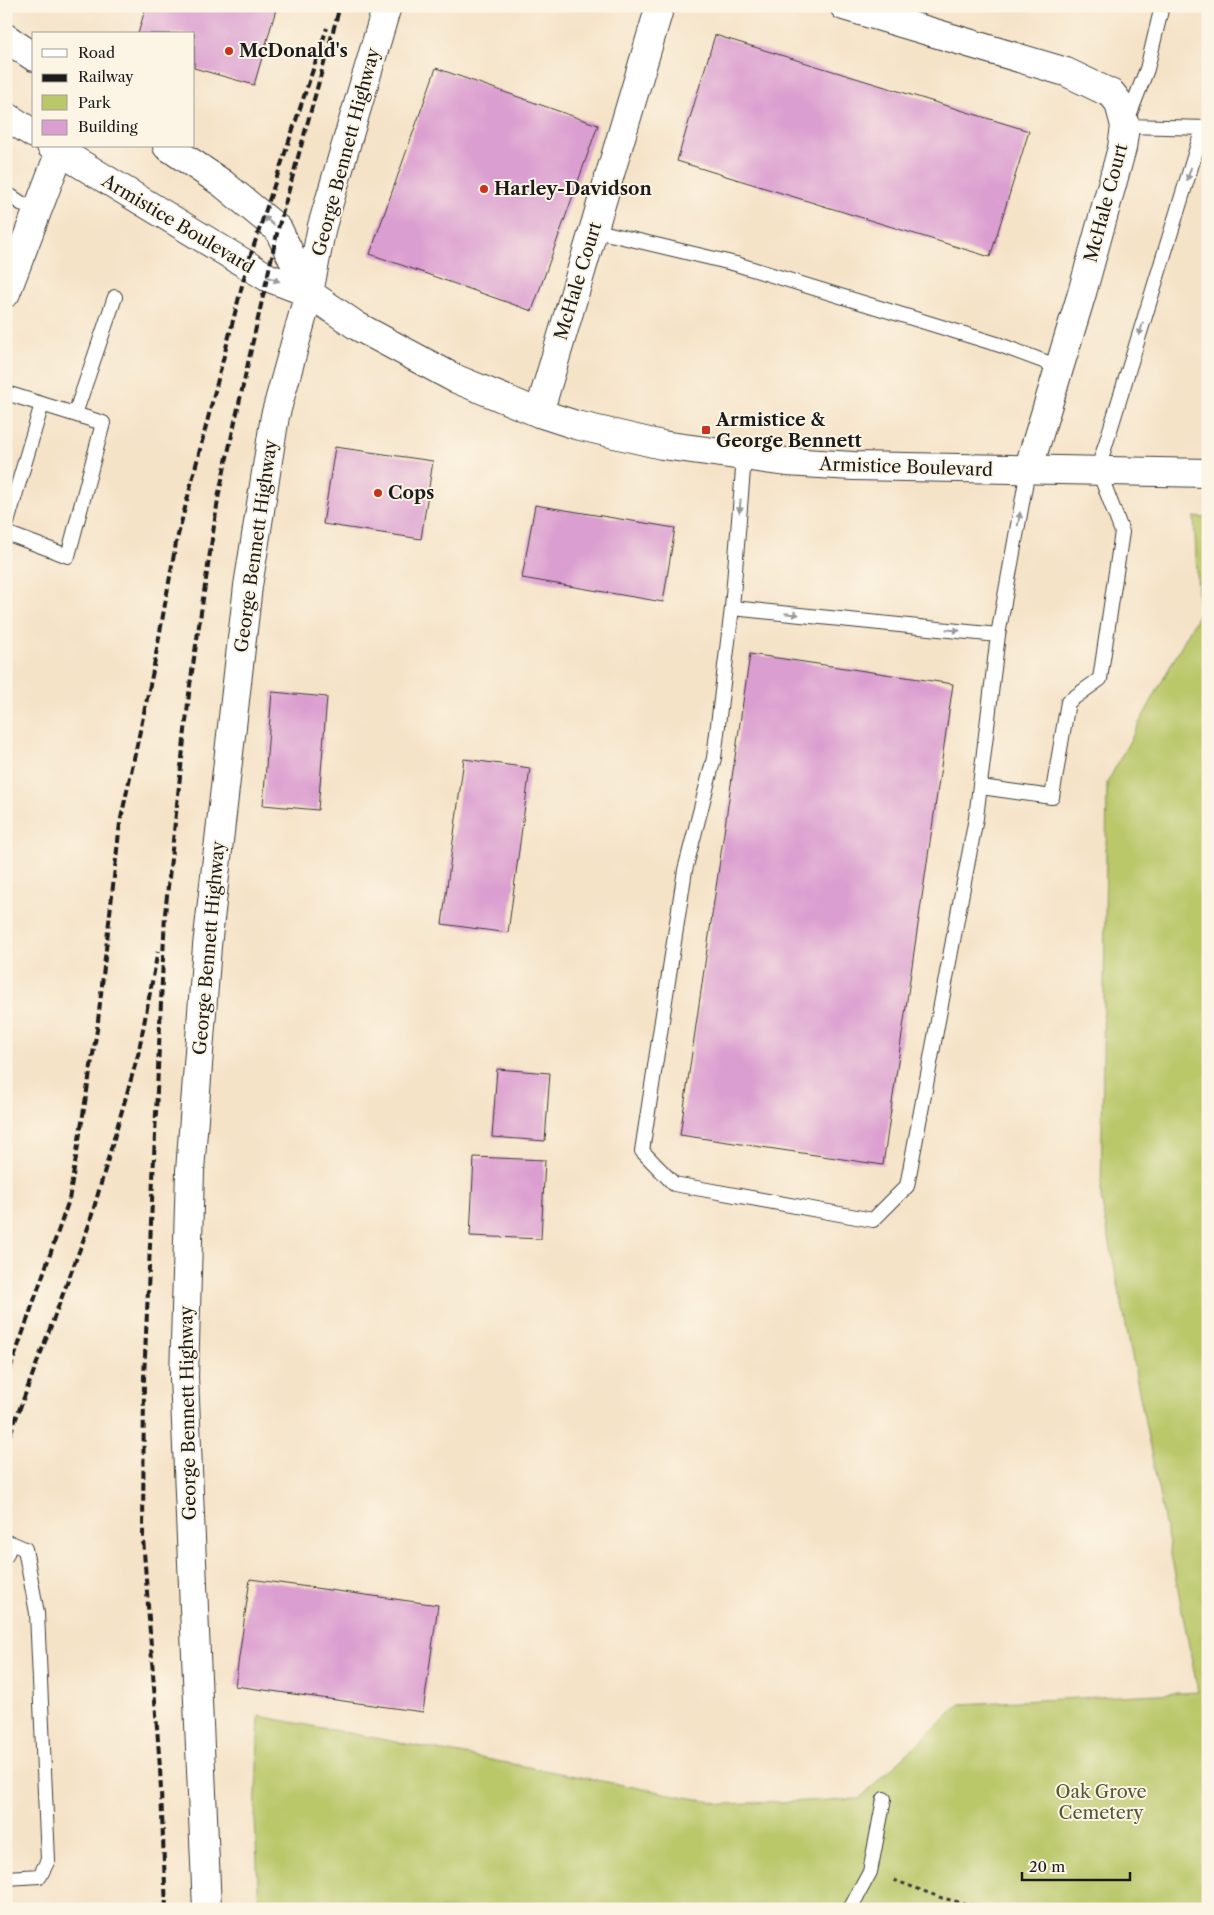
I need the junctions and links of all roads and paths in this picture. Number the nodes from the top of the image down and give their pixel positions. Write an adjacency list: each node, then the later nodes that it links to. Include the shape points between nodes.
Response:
1 (387, 6): 17 (main road, George Bennett Highway, via 322,226)
2 (660, 6): 15 (main road, McHale Court)
3 (844, 6): 8 (main road, McHale Court, via 1066,72 1112,94 1119,103)
4 (1162, 6): 8 (lane, via 1147,68)
5 (6, 38): 6 (main road)
6 (32, 56)
7 (6, 116): 10 (main road)
8 (1126, 126): 9 (lane); 19 (main road, McHale Court)
9 (1206, 128): 25 (lane, one-way to 25)
10 (32, 133)
11 (57, 148): 14 (main road); 17 (main road, Armistice Boulevard, one-way to 17, via 267,278)
12 (170, 148): 17 (main road, Armistice Boulevard, one-way to 12, via 278,229 222,183)
13 (6, 193): 14 (lane)
14 (36, 213): 16 (main road)
15 (593, 230): 19 (lane, via 736,264 990,342); 22 (main road, McHale Court)
16 (6, 293)
17 (309, 293): 22 (main road, Armistice Boulevard, via 357,326 454,378); 37 (main road, George Bennett Highway, via 275,416 248,586 207,946 190,1171 184,1377)
18 (116, 297): 23 (lane)
19 (1060, 367): 26 (main road, McHale Court)
20 (6, 393): 21 (lane)
21 (42, 404): 23 (lane); 28 (lane)
22 (539, 413): 24 (main road, Armistice Boulevard, via 617,436)
23 (75, 414): 29 (lane, via 103,423 68,556)
24 (744, 457): 26 (main road, Armistice Boulevard, via 853,466); 30 (lane, one-way to 30)
25 (1098, 469): 26 (main road, Armistice Boulevard); 27 (main road, Armistice Boulevard); 32 (lane, via 1122,532 1100,679 1068,702 1052,797)
26 (1028, 470): 31 (lane, one-way to 26)
27 (1208, 473)
28 (6, 526)
29 (6, 534)
30 (732, 608): 31 (lane, one-way to 31); 32 (lane, via 714,758 685,870 642,1151 674,1184 873,1220 907,1186)
31 (998, 635): 32 (lane)
32 (981, 787)
33 (6, 1556): 36 (lane, via 12,1543 25,1548 37,1613 48,1860 40,1876)
34 (884, 1799): 35 (lane)
35 (870, 1872): 38 (lane); 39 (path, via 942,1898)
36 (6, 1878)
37 (207, 1909)
38 (850, 1909)
39 (990, 1909)

